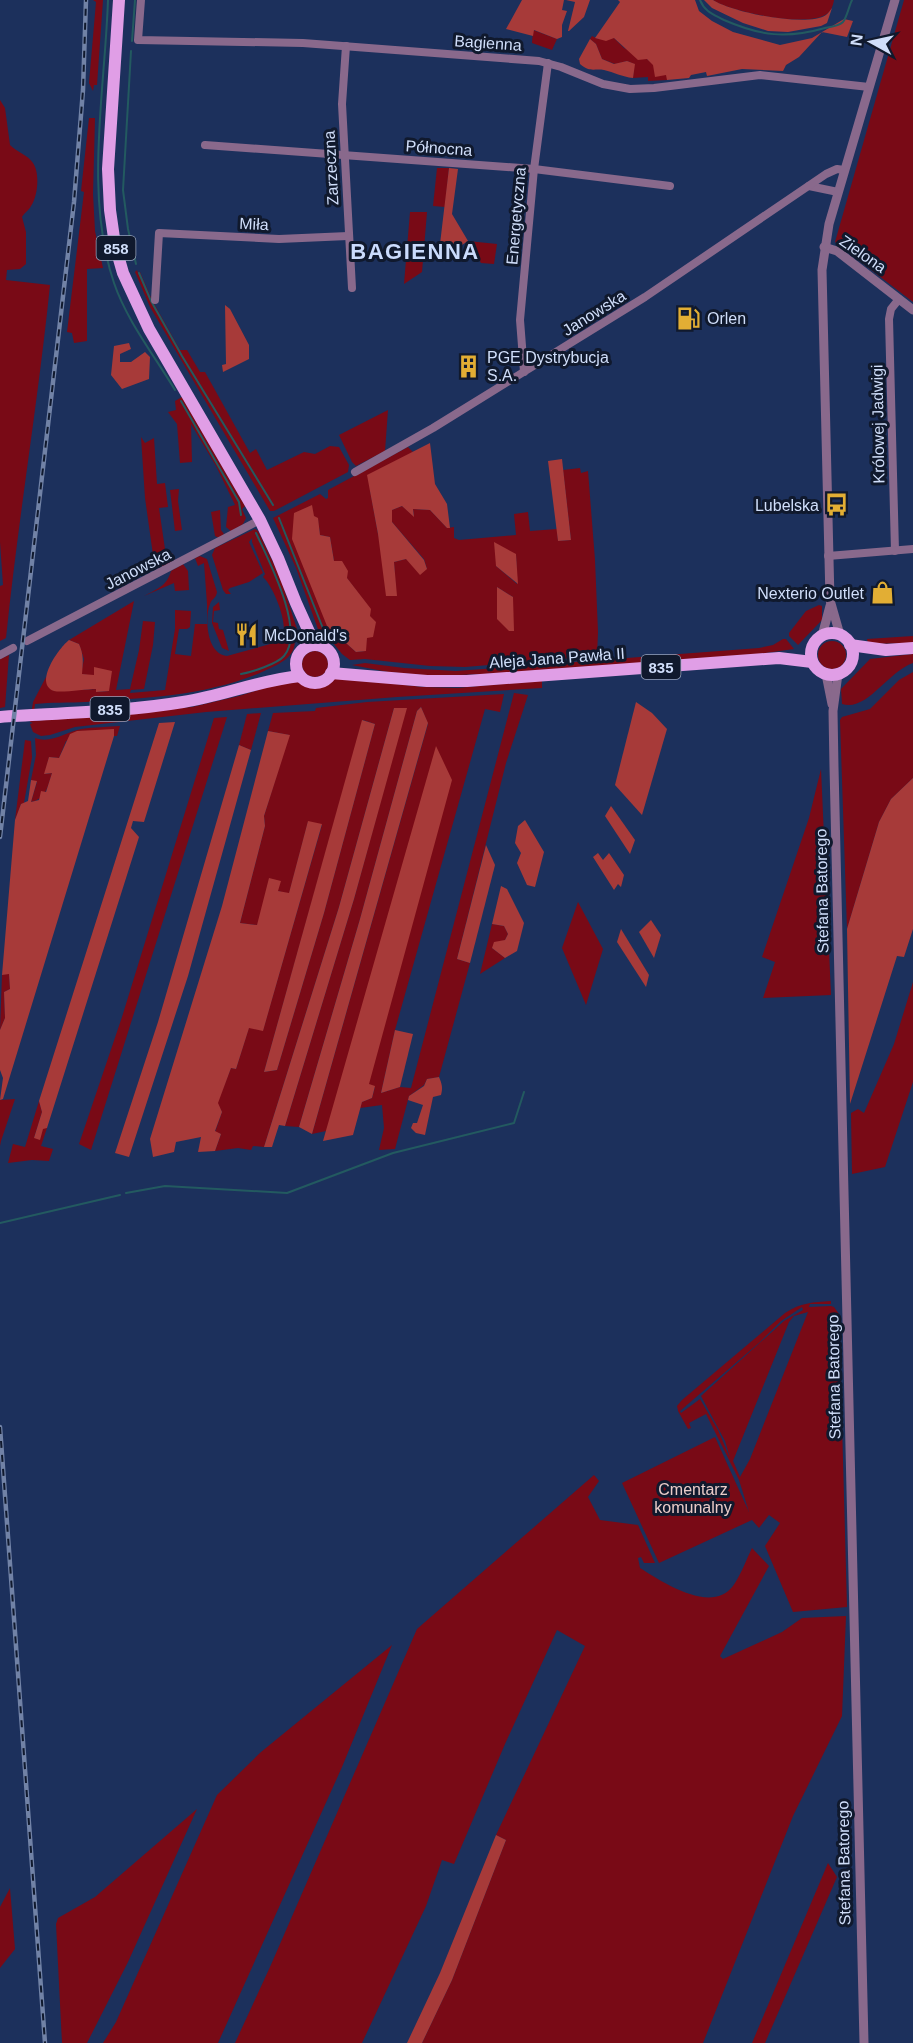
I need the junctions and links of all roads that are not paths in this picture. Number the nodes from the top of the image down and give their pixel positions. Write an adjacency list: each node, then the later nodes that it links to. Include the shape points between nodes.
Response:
1 (119, 0): 22 (main road, 858, via 108,180 118,255 142,317)
2 (141, 0): 4 (street, Bagienna, via 138,40)
3 (895, 0): 6 (street)
4 (346, 46): 5 (street, Bagienna); 8 (street, Zarzeczna)
5 (548, 63): 6 (street, Bagienna, via 603,84 630,89 760,75); 9 (street, Energetyczna)
6 (869, 87): 10 (street)
7 (205, 145): 8 (street, Północna)
8 (344, 155): 9 (street, Północna); 14 (street, Zarzeczna)
9 (534, 169): 11 (street, Północna); 20 (street, Energetyczna, via 520,320)
10 (844, 170): 12 (street, Janowska, via 834,170); 13 (street)
11 (670, 186)
12 (809, 186): 13 (street); 20 (street, Janowska, via 645,297)
13 (838, 192): 15 (street)
14 (348, 236): 16 (street, Zarzeczna); 18 (street, Miła, via 279,239 159,233)
15 (824, 247): 17 (street, Zielona, via 837,251); 25 (street)
16 (352, 288)
17 (899, 298): 19 (street, Zielona); 24 (street, Królowej Jadwigi, via 889,319)
18 (155, 300)
19 (913, 310)
20 (524, 372): 21 (street, Janowska)
21 (355, 472)
22 (260, 520): 29 (street, Janowska); 31 (main road, 858, via 279,558)
23 (913, 549): 24 (street)
24 (895, 551): 25 (street)
25 (828, 556): 26 (street)
26 (830, 603): 27 (street); 28 (street)
27 (840, 635): 28 (main road); 30 (main road)
28 (822, 636): 33 (main road)
29 (27, 641)
30 (850, 645): 35 (main road); 39 (main road)
31 (310, 647): 40 (main road, via 328,650); 41 (main road, via 297,656)
32 (13, 648): 36 (street)
33 (812, 648): 37 (main road, Aleja Jana Pawła II / 835); 38 (main road)
34 (913, 648): 35 (main road)
35 (886, 650): 39 (main road)
36 (0, 655)
37 (779, 658): 38 (main road, Aleja Jana Pawła II / 835); 40 (main road, Aleja Jana Pawła II / 835, via 467,681 427,681)
38 (812, 662): 42 (main road)
39 (851, 662): 42 (main road, via 846,669)
40 (332, 667): 41 (main road, 835, via 327,679 318,683 308,682)
41 (298, 670): 43 (main road, 835, via 182,702)
42 (832, 674): 44 (street, Stefana Batorego)
43 (0, 717)
44 (864, 2043)

